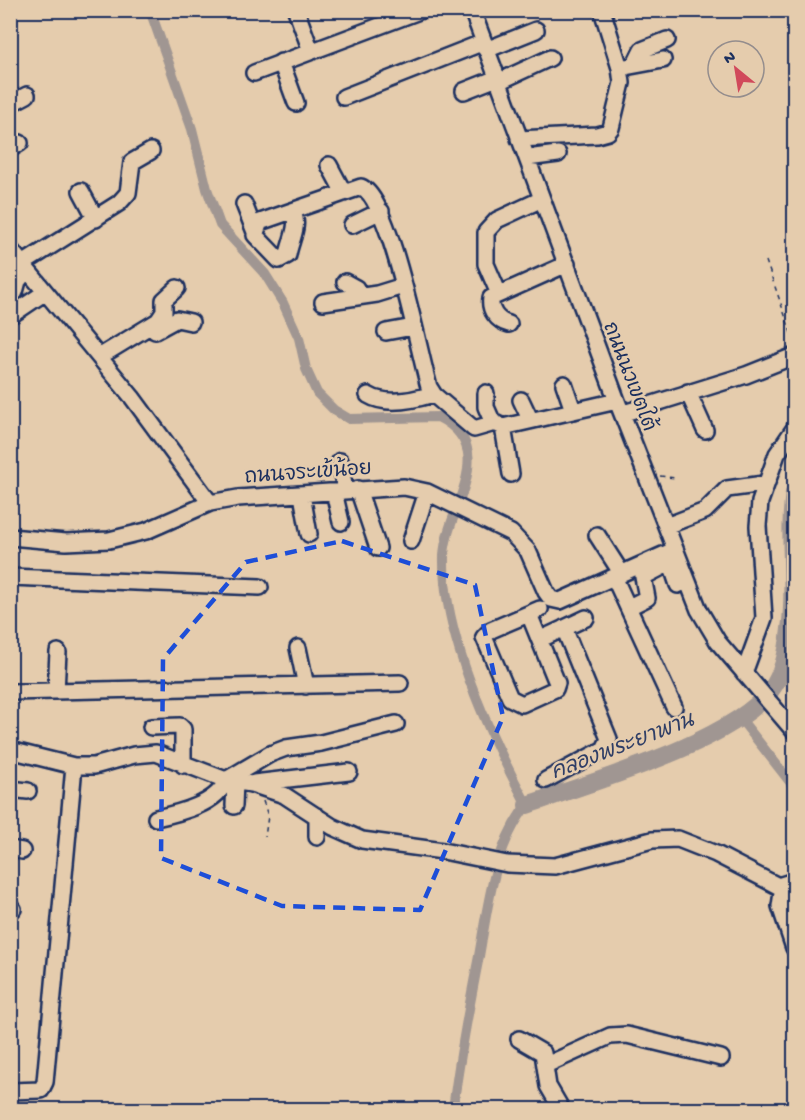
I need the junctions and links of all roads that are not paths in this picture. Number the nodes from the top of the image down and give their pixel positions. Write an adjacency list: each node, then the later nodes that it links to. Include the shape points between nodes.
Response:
1 (296, 10): 8 (street)
2 (472, 10): 7 (street, ถนนนวเขตใต้)
3 (602, 10): 12 (street)
4 (418, 11): 8 (street)
5 (536, 30): 7 (street)
6 (667, 40): 12 (street, via 642,50)
7 (485, 46): 14 (street, ถนนนวเขตใต้); 17 (street)
8 (310, 51): 11 (street)
9 (550, 58): 14 (street)
10 (663, 60): 12 (street)
11 (281, 62): 13 (street); 18 (street)
12 (628, 66): 20 (street, via 608,132)
13 (254, 73)
14 (498, 80): 15 (street); 20 (street, ถนนนวเขตใต้)
15 (464, 91)
16 (27, 95): 19 (street)
17 (344, 97)
18 (296, 103)
19 (10, 104)
20 (519, 139): 23 (street, ถนนนวเขตใต้)
21 (152, 151): 33 (street, via 132,162 128,193)
22 (558, 154): 23 (street)
23 (527, 158): 28 (street, ถนนนวเขตใต้)
24 (329, 165): 27 (street)
25 (81, 191): 33 (street)
26 (369, 192): 27 (street, via 361,187); 31 (street); 32 (street)
27 (344, 193): 30 (street)
28 (542, 199): 37 (street, ถนนนวเขตใต้); 44 (street, via 497,220 486,232 486,264)
29 (244, 204): 35 (street)
30 (287, 209): 35 (street, via 260,222); 35 (street, via 296,216 294,235 284,259 275,257)
31 (319, 210)
32 (381, 211): 34 (street); 40 (street)
33 (96, 219): 38 (street)
34 (352, 225)
35 (255, 232)
36 (10, 249): 38 (street)
37 (567, 264): 44 (street); 60 (street, ถนนนวเขตใต้)
38 (20, 267): 42 (street); 43 (street)
39 (345, 282): 45 (street, via 356,288)
40 (403, 286): 45 (street); 50 (street)
41 (177, 288): 53 (street, via 164,300 164,312 158,321)
42 (15, 292)
43 (44, 293): 47 (street); 53 (street)
44 (499, 294): 49 (street, via 490,303 497,318)
45 (360, 296): 46 (street)
46 (323, 302)
47 (10, 316)
48 (191, 322): 53 (street, via 177,318)
49 (509, 324)
50 (414, 327): 51 (street); 57 (street)
51 (386, 332)
52 (795, 356): 55 (street)
53 (101, 360): 72 (street)
54 (564, 384): 61 (street)
55 (688, 392): 60 (street); 65 (street)
56 (486, 393): 63 (street, via 486,407)
57 (433, 394): 58 (street, via 385,400); 63 (street, via 474,429)
58 (368, 395)
59 (521, 400): 62 (street)
60 (620, 407): 61 (street); 74 (street, ถนนนวเขตใต้)
61 (573, 410): 62 (street)
62 (530, 419): 63 (street)
63 (498, 425): 67 (street)
64 (795, 429): 68 (street, via 777,454)
65 (705, 430)
66 (340, 461): 69 (street)
67 (511, 474)
68 (766, 480): 74 (street, via 727,489 705,511); 92 (street, via 758,526 764,618)
69 (346, 491): 70 (street, ถนนจระเข้น้อย); 71 (street, ถนนจระเข้น้อย, via 391,486); 73 (street); 79 (street)
70 (302, 495): 72 (street, ถนนจระเข้น้อย); 75 (street)
71 (434, 495): 78 (street); 85 (street, ถนนจระเข้น้อย, via 511,533 523,543)
72 (210, 503): 77 (street, ถนนจระเข้น้อย, via 126,537 66,542)
73 (341, 522)
74 (666, 526): 80 (street, ถนนนวเขตใต้)
75 (309, 534)
76 (597, 535): 81 (street)
77 (10, 537)
78 (411, 541)
79 (378, 548)
80 (674, 550): 81 (street); 92 (street, ถนนนวเขตใต้, via 706,625)
81 (618, 575): 85 (street); 86 (street)
82 (10, 577): 83 (street)
83 (260, 587)
84 (680, 592): 86 (street, via 673,570 666,565 643,577 647,598)
85 (542, 607): 89 (street, ถนนจระเข้น้อย); 89 (street, ถนนจระเข้น้อย, via 491,630 484,637 510,698 516,703 534,699 557,683)
86 (629, 607): 97 (street)
87 (586, 618): 88 (street)
88 (564, 628): 89 (street); 105 (street, via 609,739 604,749)
89 (541, 639)
90 (298, 648): 94 (street)
91 (58, 652): 95 (street)
92 (746, 676): 100 (street, ถนนนวเขตใต้)
93 (400, 683): 94 (street)
94 (306, 686): 95 (street)
95 (56, 691): 96 (street)
96 (10, 692)
97 (674, 707)
98 (396, 724): 106 (street, via 286,748)
99 (151, 727): 102 (street, via 183,729)
100 (795, 731)
101 (10, 750): 103 (street)
102 (183, 765): 103 (street, via 166,756 146,753 94,766); 106 (street)
103 (74, 766): 119 (street, via 45,1082 36,1092)
104 (349, 772): 107 (street)
105 (546, 780)
106 (231, 781): 107 (street); 110 (street); 112 (street, via 209,799)
107 (255, 785): 111 (street, via 284,795)
108 (10, 789): 109 (street)
109 (28, 791)
110 (234, 806)
111 (317, 816): 113 (street); 114 (street, via 362,840 507,864 555,866 672,838)
112 (156, 818)
113 (317, 837)
114 (789, 884): 115 (street, via 780,906)
115 (795, 948)
116 (519, 1038): 118 (street, via 539,1049)
117 (721, 1058): 118 (street, via 627,1035 610,1036)
118 (546, 1065): 120 (street, via 551,1095)
119 (10, 1091)
120 (561, 1110)

